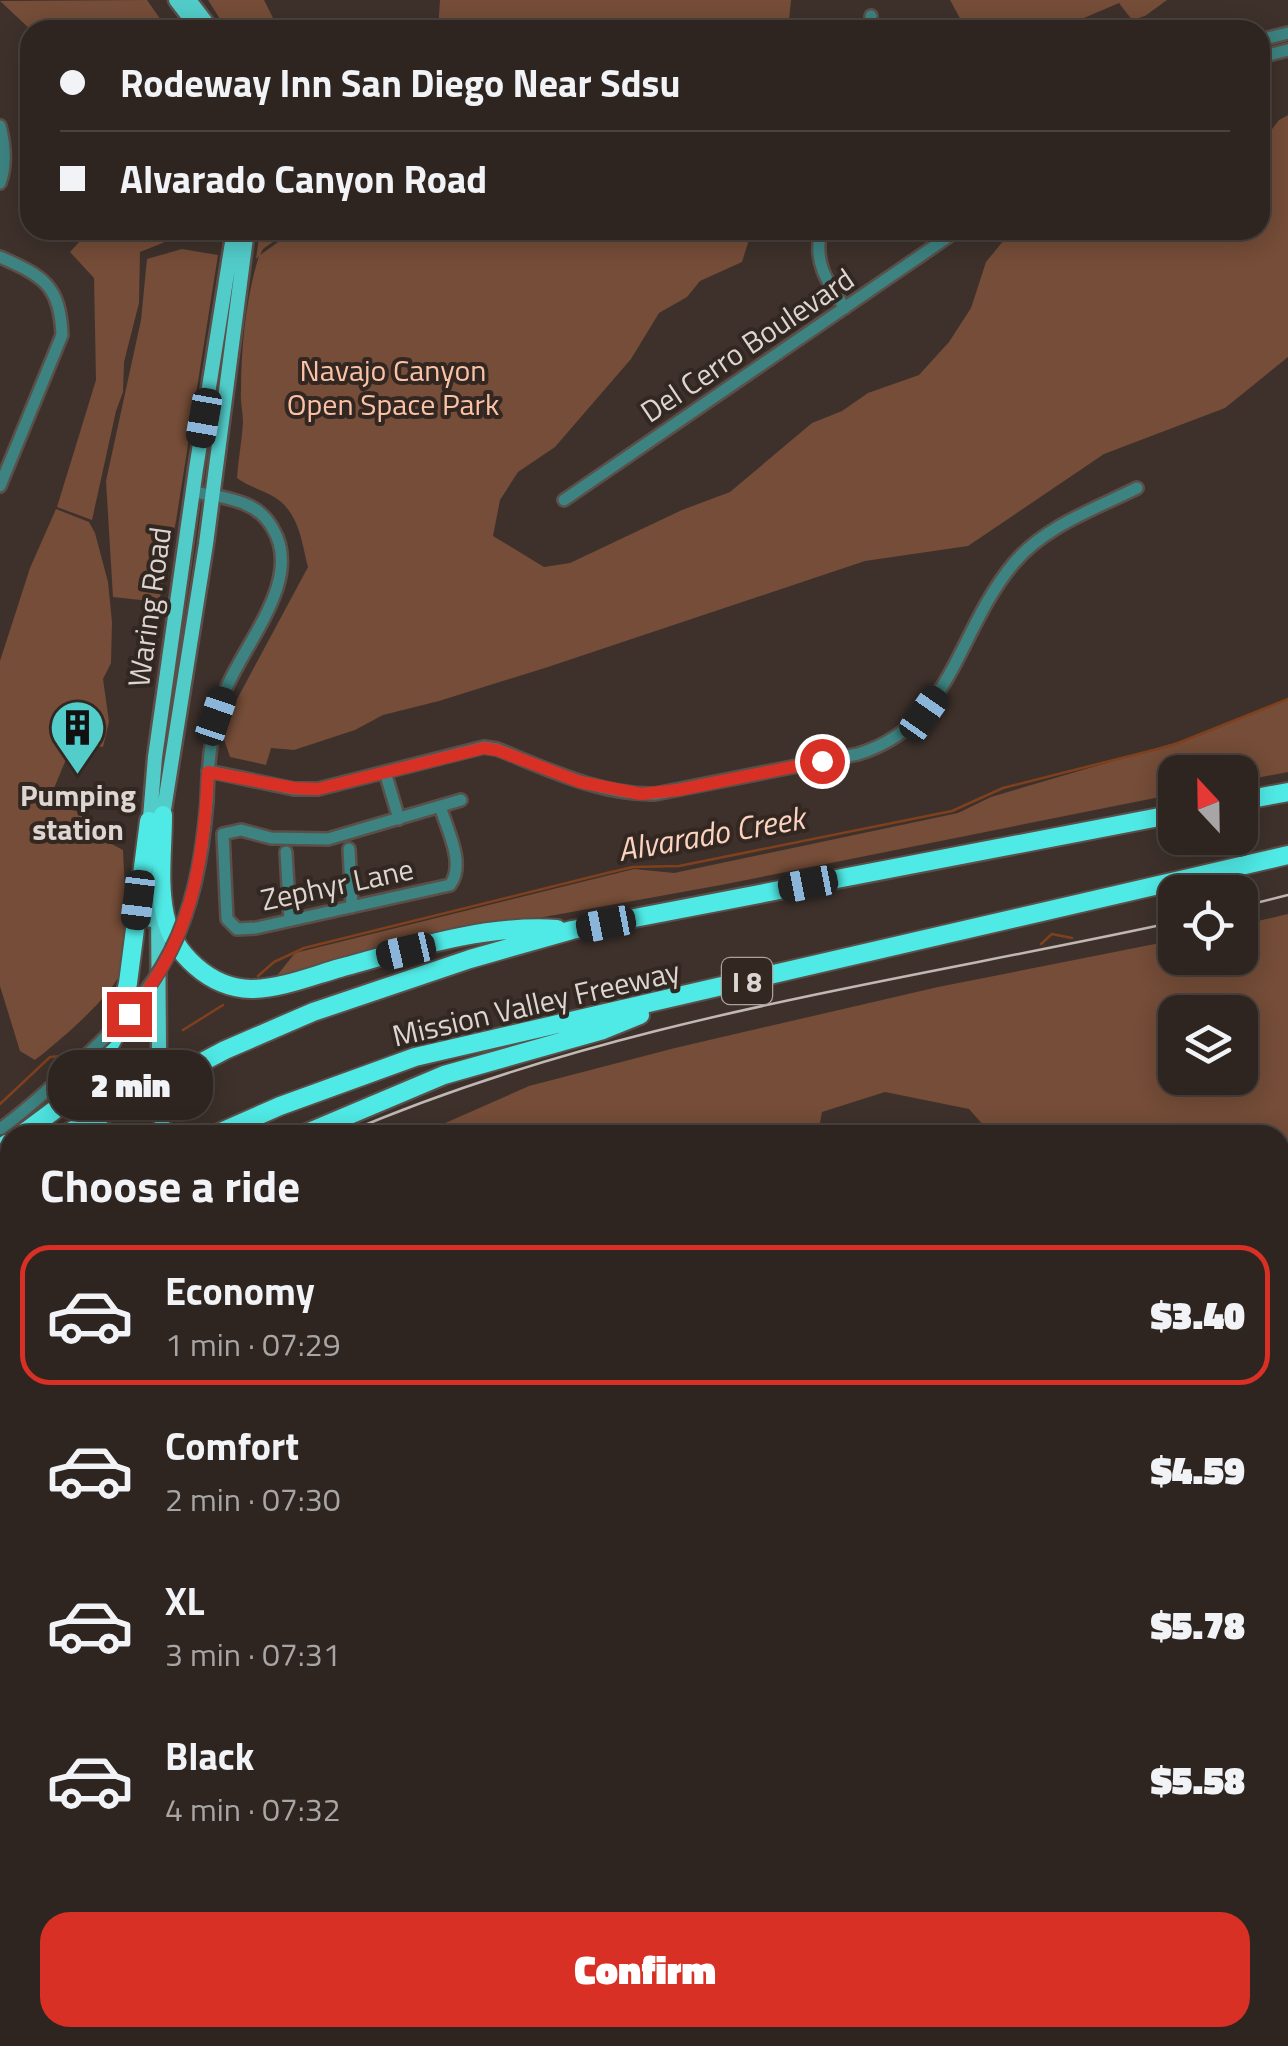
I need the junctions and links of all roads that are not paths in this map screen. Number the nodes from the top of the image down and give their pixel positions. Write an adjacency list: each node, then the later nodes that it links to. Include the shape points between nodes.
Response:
1 (176, 0): 4 (main road)
2 (189, 0): 5 (main road)
3 (871, 16): 6 (street)
4 (191, 20)
5 (204, 20)
6 (871, 20)
7 (0, 126): 8 (street)
8 (0, 182)
9 (232, 240): 17 (main road, Waring Road)
10 (246, 240): 18 (main road, Waring Road)
11 (818, 240): 14 (street, via 822,272)
12 (944, 240): 14 (street, Del Cerro Boulevard)
13 (0, 256): 15 (street, via 48,284 61,308 62,335)
14 (845, 308): 19 (street, Del Cerro Boulevard)
15 (0, 486)
16 (1138, 488): 21 (street, via 1050,531 1011,566 924,714 879,748 655,794 580,782 484,748)
17 (193, 492): 18 (street); 27 (main road, Waring Road)
18 (210, 495): 20 (street, via 249,505 267,518 284,562 280,586 224,692); 27 (main road, Waring Road)
19 (564, 500)
20 (208, 772): 21 (street, via 307,790); 36 (street, bridge, via 202,858 189,909 162,968 112,1034)
21 (385, 772): 28 (street)
22 (1288, 792): 23 (highway)
23 (1258, 798)
24 (461, 800): 25 (street)
25 (440, 806): 28 (street); 32 (street, Zephyr Lane, via 457,863 450,885)
26 (1158, 817): 34 (highway, Mission Valley Freeway)
27 (156, 818): 34 (highway, via 164,915 172,934 199,970 236,987 269,987 522,926); 37 (highway, via 117,1031 72,1096); 39 (main road, Waring Road, bridge)
28 (399, 819): 33 (street, Zephyr Lane, via 328,839 223,834 228,920 237,929)
29 (349, 849): 32 (street)
30 (286, 852): 33 (street)
31 (1288, 855): 35 (highway, Mission Valley Freeway / I 8)
32 (352, 906): 33 (street, Zephyr Lane)
33 (290, 920)
34 (572, 930): 38 (highway, Mission Valley Freeway, via 313,1012)
35 (682, 997): 40 (highway, Mission Valley Freeway / I 8, via 415,1057); 41 (highway, via 603,1030 444,1075)
36 (5, 1125)
37 (34, 1125)
38 (83, 1125)
39 (162, 1125)
40 (237, 1125)
41 (326, 1125)

